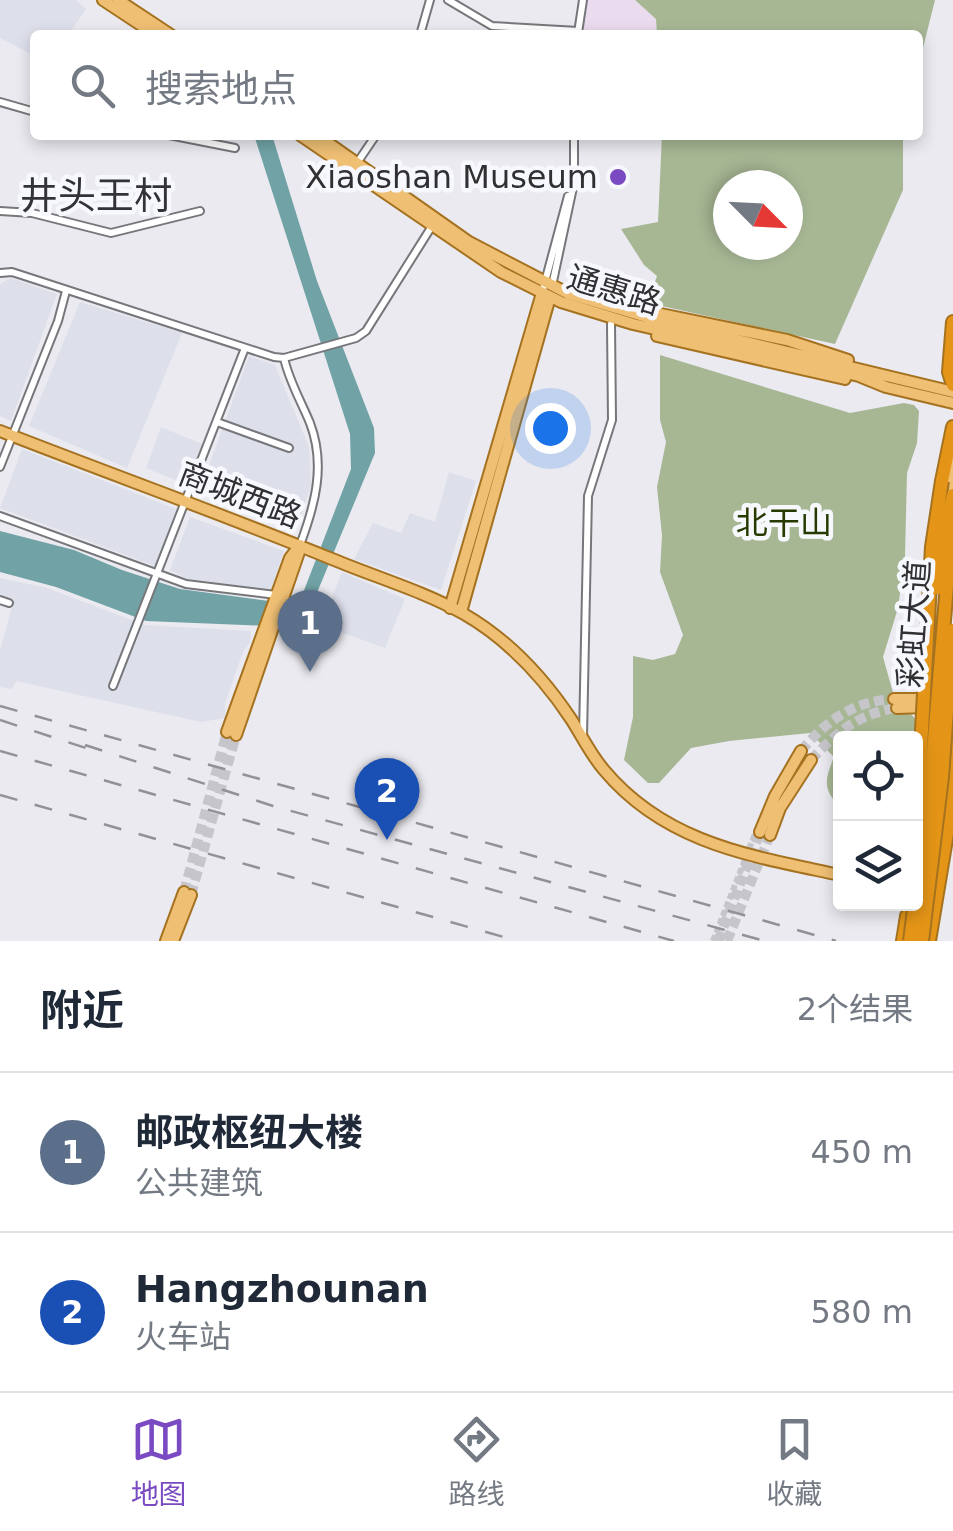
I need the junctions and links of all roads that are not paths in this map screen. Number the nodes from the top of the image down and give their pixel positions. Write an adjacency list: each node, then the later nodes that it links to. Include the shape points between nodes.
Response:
1 (103, 0): 6 (main road)
2 (118, 0): 7 (main road)
3 (430, 0): 8 (street)
4 (448, 0): 9 (street, via 492,26)
5 (583, 0): 10 (street)
6 (148, 30)
7 (163, 30)
8 (421, 30)
9 (541, 30)
10 (578, 30)
11 (0, 102): 12 (street)
12 (30, 111)
13 (194, 140): 18 (street)
14 (308, 140): 22 (main road, 通惠路)
15 (324, 140): 19 (main road, 通惠路)
16 (373, 140): 19 (street)
17 (574, 140): 24 (street, via 570,210)
18 (235, 148)
19 (357, 164): 22 (main road, 通惠路)
20 (0, 211): 21 (street, via 111,233)
21 (200, 212)
22 (434, 222): 24 (main road, 通惠路); 26 (main road, 通惠路); 31 (street, via 366,332)
23 (0, 273): 25 (street)
24 (549, 282): 26 (street); 27 (main road, 通惠路)
25 (66, 291): 30 (street); 38 (street)
26 (546, 295): 27 (main road, 通惠路); 49 (main road)
27 (594, 306): 29 (main road); 32 (main road, 通惠路, via 632,324); 32 (main road, via 666,313 786,340)
28 (953, 322): 33 (highway)
29 (611, 324): 32 (main road, via 817,374); 57 (street, via 612,420 588,496)
30 (245, 348): 31 (street); 35 (street)
31 (284, 358): 46 (street, via 318,457 318,488)
32 (886, 381): 33 (main road, 通惠路); 34 (main road, 通惠路)
33 (953, 388)
34 (953, 403)
35 (216, 422): 40 (street); 43 (street)
36 (953, 427): 62 (highway, bridge, via 932,547)
37 (0, 430): 38 (main road, 商城西路)
38 (12, 436): 41 (street); 43 (main road, 商城西路)
39 (953, 440): 54 (main road, 彩虹大道)
40 (289, 448)
41 (0, 467)
42 (953, 496): 63 (highway, bridge, via 942,540)
43 (186, 501): 46 (main road, 商城西路); 47 (street)
44 (953, 514): 71 (highway, bridge, via 930,792)
45 (0, 516): 47 (street)
46 (300, 544): 48 (main road); 49 (main road, 商城西路)
47 (158, 572): 48 (street, via 186,584); 51 (street)
48 (280, 596): 56 (main road)
49 (455, 610): 57 (main road, 商城西路, via 514,651)
50 (953, 630): 72 (highway, bridge)
51 (113, 686)
52 (953, 692): 55 (main road, 彩虹大道)
53 (896, 704): 54 (main road)
54 (933, 704): 55 (main road); 64 (main road, 彩虹大道)
55 (952, 706): 67 (main road, 彩虹大道, via 932,892)
56 (231, 733)
57 (583, 738): 66 (main road, 商城西路, via 630,798 690,836 734,853)
58 (953, 744): 65 (highway)
59 (801, 751): 60 (main road, via 762,832)
60 (811, 760)
61 (953, 797): 65 (highway)
62 (917, 821)
63 (918, 821)
64 (923, 821)
65 (945, 841): 72 (highway)
66 (833, 874)
67 (923, 891)
68 (909, 911): 71 (highway, bridge)
69 (166, 941): 70 (main road, via 188,893)
70 (173, 941)
71 (906, 941)
72 (925, 941)

